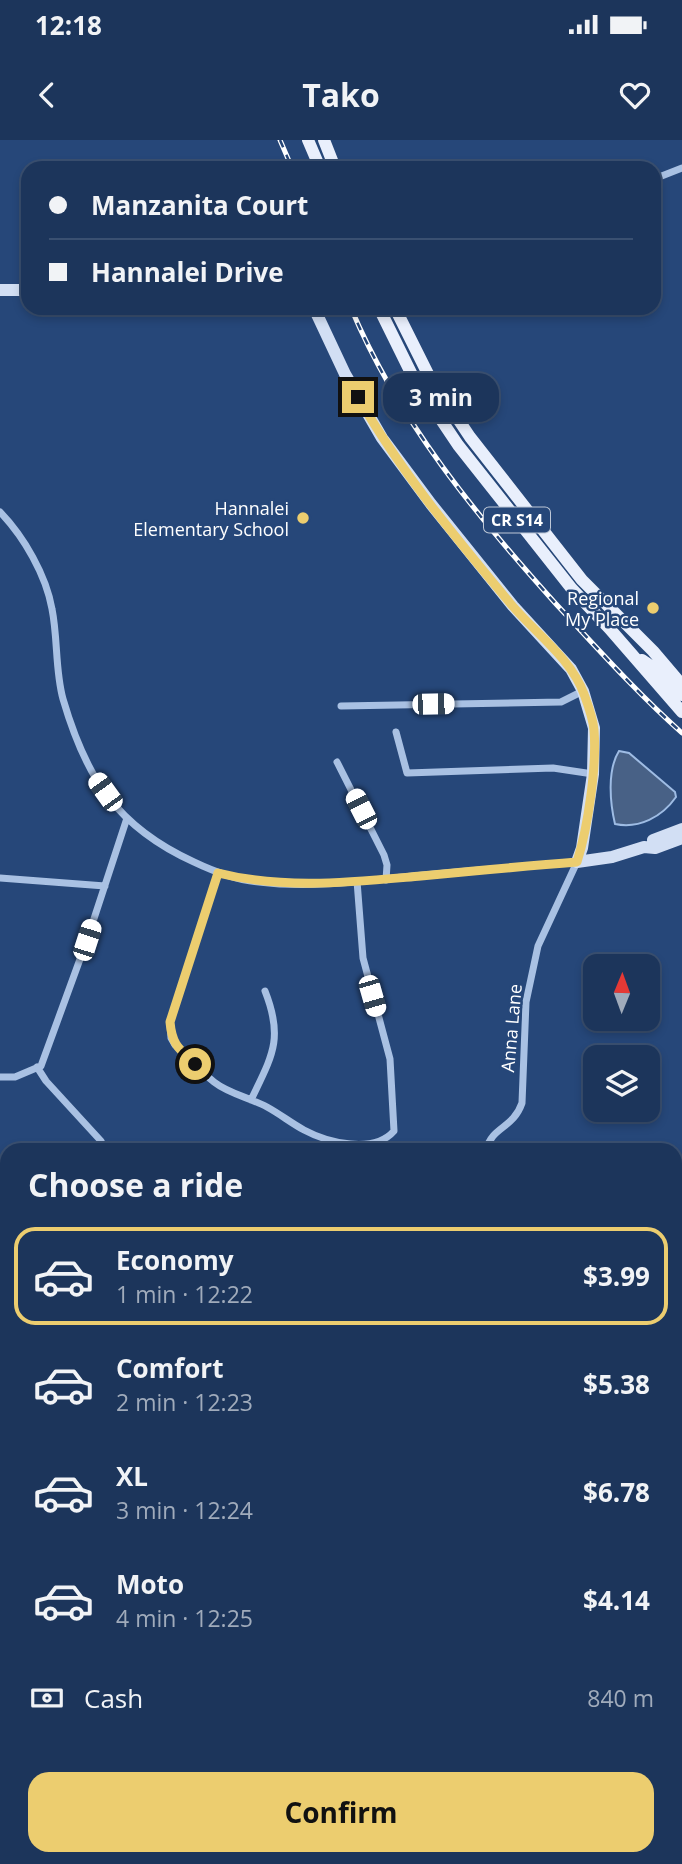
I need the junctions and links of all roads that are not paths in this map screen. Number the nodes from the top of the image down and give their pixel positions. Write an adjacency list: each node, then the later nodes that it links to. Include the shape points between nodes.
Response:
1 (308, 140): 3 (main road)
2 (324, 140): 4 (main road)
3 (317, 161)
4 (332, 161)
5 (682, 168): 6 (street)
6 (661, 176)
7 (0, 290): 8 (street)
8 (21, 290)
9 (317, 315): 15 (street, via 382,438 513,606 571,669)
10 (382, 315): 13 (main road, CR S14, via 415,381 458,445 572,589)
11 (398, 315): 14 (main road, CR S14, via 428,374 470,437 582,580)
12 (0, 512): 22 (street, via 30,553 50,598 61,691 76,740 94,777)
13 (632, 655): 16 (main road, via 667,677); 18 (main road, CR S14)
14 (682, 685)
15 (583, 691): 17 (street, via 561,702); 21 (street, via 594,728)
16 (682, 695)
17 (341, 706)
18 (682, 712)
19 (396, 732): 21 (street, via 407,773 553,768)
20 (337, 762): 29 (street, via 384,855)
21 (593, 774): 26 (street)
22 (127, 818): 27 (street, via 166,850); 31 (street)
23 (682, 829): 25 (street)
24 (682, 838): 25 (street, via 655,848)
25 (644, 847): 26 (street, via 612,858)
26 (577, 862): 29 (street); 39 (street, Anna Lane, via 537,951 526,1002 522,1103 518,1115 494,1133)
27 (218, 873): 30 (street, via 259,882); 35 (street, via 170,1022 171,1038 215,1083)
28 (0, 878): 31 (street)
29 (386, 880): 30 (street)
30 (357, 881): 38 (street, via 363,958 390,1059 394,1131 387,1139)
31 (105, 886): 33 (street, via 51,1042)
32 (265, 991): 35 (street, via 275,1016 275,1042)
33 (37, 1067): 34 (street, via 15,1077); 36 (street)
34 (0, 1077)
35 (251, 1100): 37 (street, via 306,1131)
36 (102, 1141)
37 (346, 1143)
38 (365, 1143)
39 (489, 1143)

